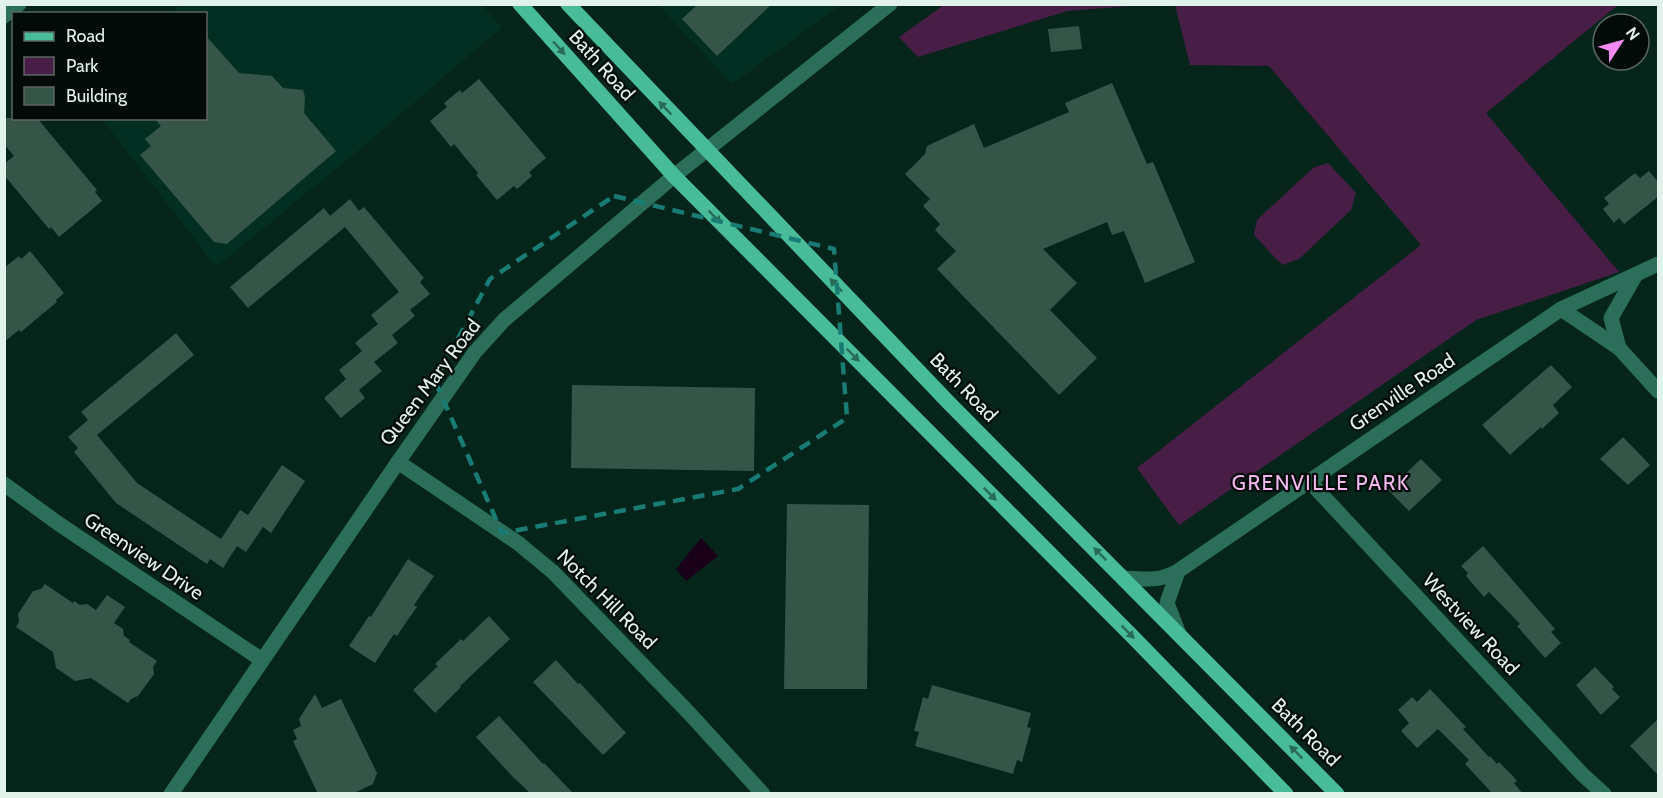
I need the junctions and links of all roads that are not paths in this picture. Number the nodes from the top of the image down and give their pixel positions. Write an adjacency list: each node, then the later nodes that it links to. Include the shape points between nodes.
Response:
1 (19, 4): 5 (street)
2 (520, 4): 7 (main road, Bath Road, one-way to 7)
3 (568, 4): 6 (main road, Bath Road, one-way to 3)
4 (890, 4): 6 (street, Queen Mary Road)
5 (4, 16)
6 (706, 150): 7 (street, Queen Mary Road); 17 (main road, Bath Road, one-way to 6)
7 (674, 176): 13 (street, Queen Mary Road, via 504,320 475,352); 22 (main road, Bath Road, one-way to 22)
8 (1659, 264): 9 (street, Grenville Road)
9 (1635, 276): 10 (street, Grenville Road); 11 (street, via 1611,318)
10 (1561, 309): 11 (street); 14 (street, Grenville Road)
11 (1619, 348): 12 (street)
12 (1659, 391)
13 (398, 462): 19 (street, Queen Mary Road); 21 (street, Notch Hill Road, via 518,543 553,572)
14 (1309, 481): 16 (street, Grenville Road); 24 (street, Westview Road)
15 (4, 484): 19 (street, Greenview Drive)
16 (1178, 571): 17 (street, Grenville Road, via 1155,580); 18 (street, via 1167,603)
17 (1124, 578): 18 (main road, Bath Road)
18 (1179, 634): 23 (main road, Bath Road, one-way to 18)
19 (262, 660): 20 (street, Queen Mary Road)
20 (171, 794)
21 (763, 794)
22 (1286, 794)
23 (1337, 794)
24 (1604, 794)

